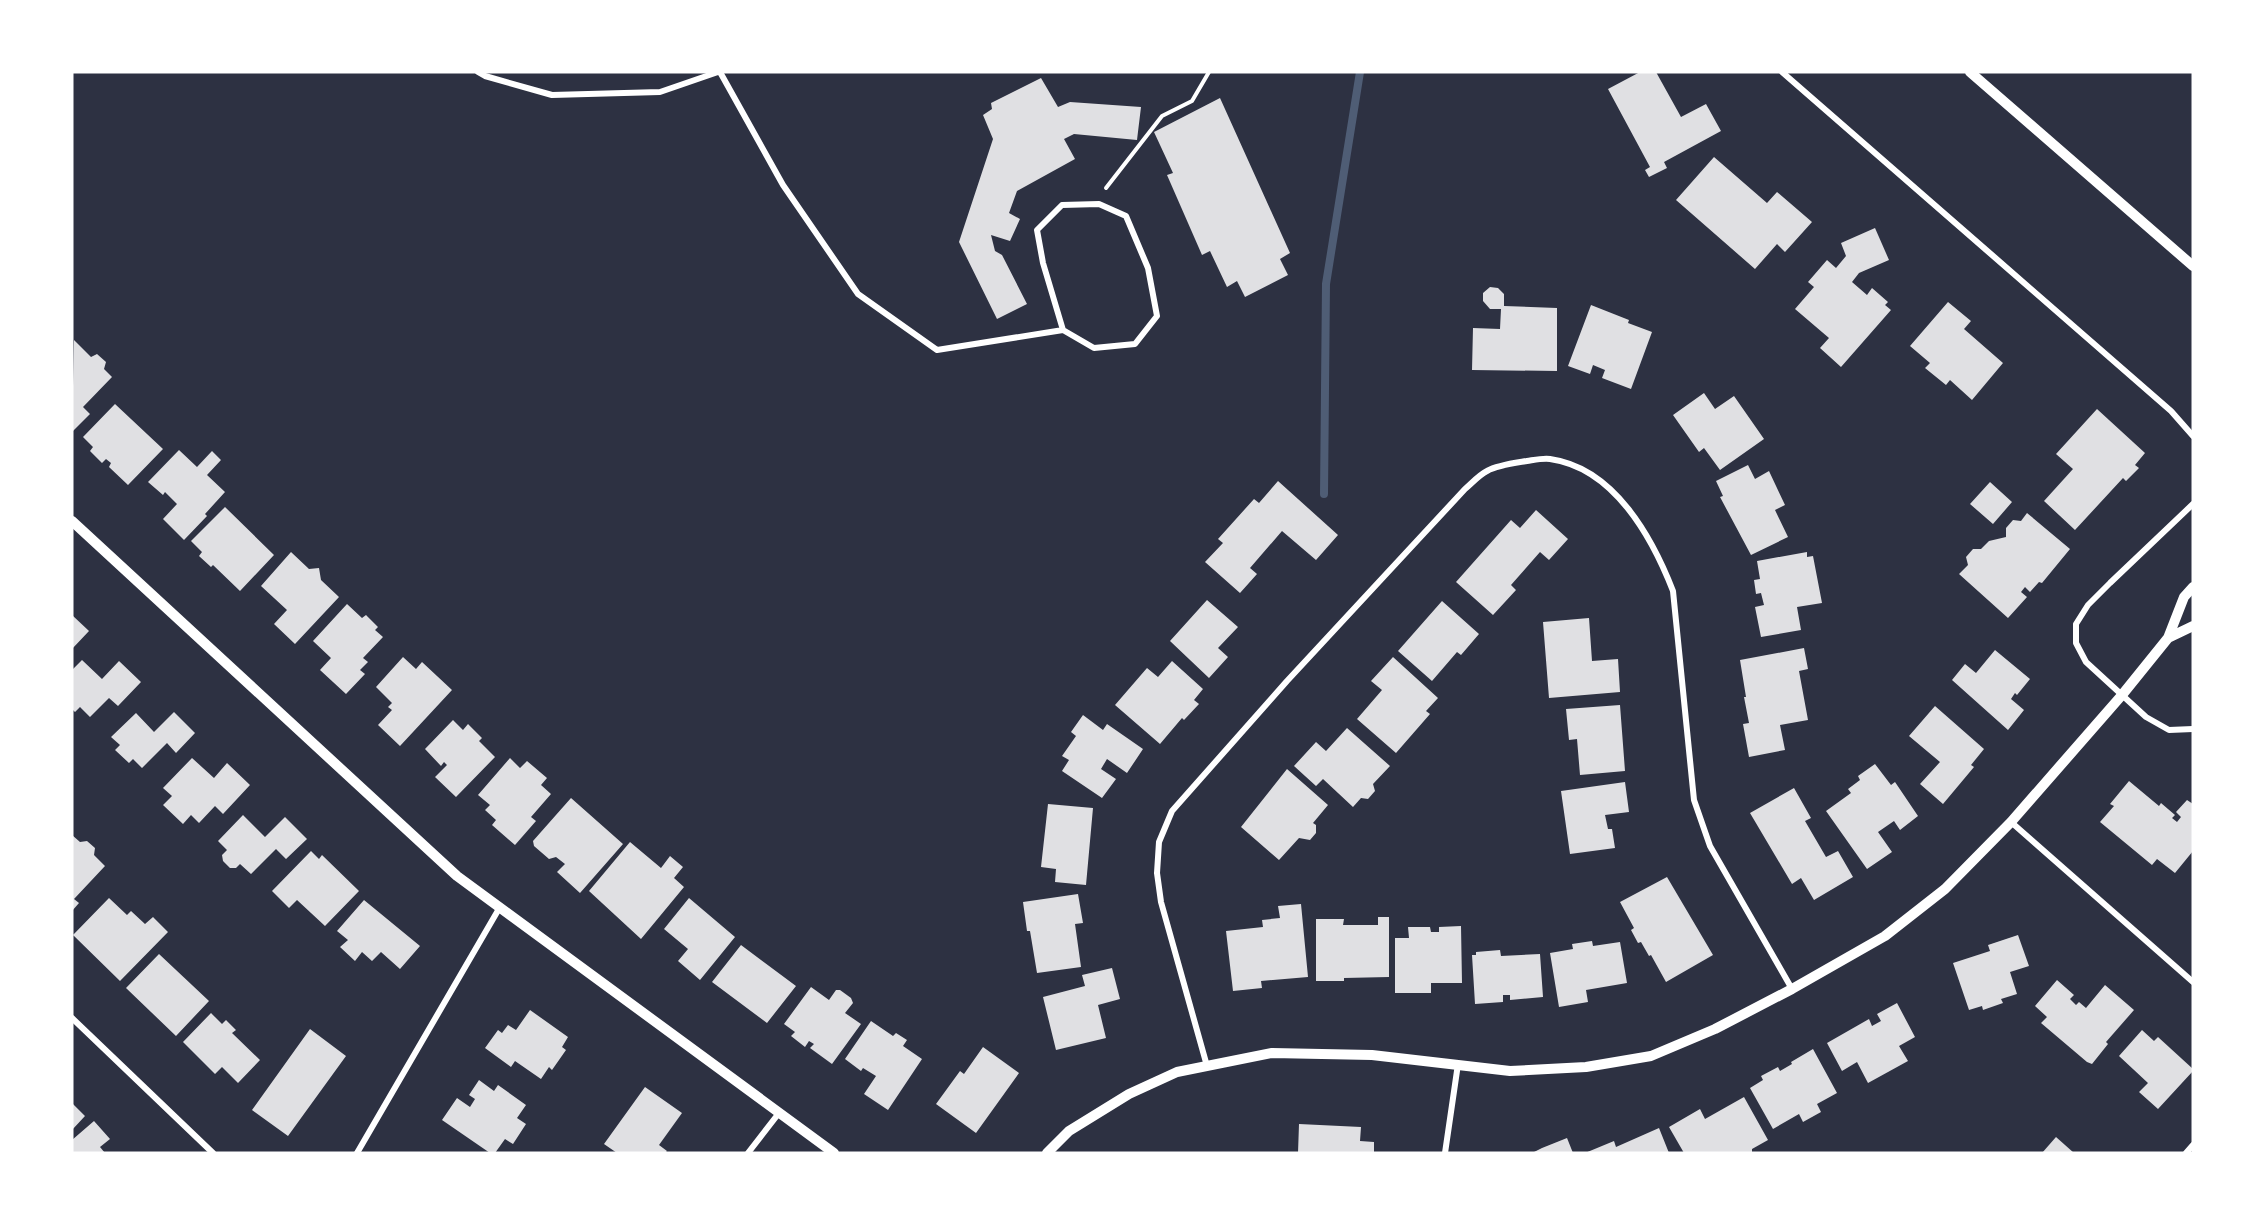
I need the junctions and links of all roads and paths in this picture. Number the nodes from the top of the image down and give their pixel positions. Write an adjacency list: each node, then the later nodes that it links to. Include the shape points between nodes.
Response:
1 (478, 72): 2 (street, via 552,95 660,92)
2 (719, 72): 8 (street, via 783,185 858,294 937,350)
3 (1209, 72): 6 (path, via 1192,101 1162,116)
4 (1782, 72): 9 (street, via 2171,411)
5 (1970, 72): 7 (street)
6 (1106, 188)
7 (2193, 266)
8 (1063, 330): 8 (street, via 1094,348 1136,344 1157,316 1148,268 1126,216 1099,204 1062,205 1037,230)
9 (2193, 436)
10 (2193, 504): 15 (street, via 2088,605 2076,624 2076,643 2086,662)
11 (72, 521): 18 (street, via 457,876)
12 (2193, 587): 14 (street, via 2184,597)
13 (2193, 626): 14 (street)
14 (2168, 638): 15 (street)
15 (2122, 695): 16 (street, via 2146,717 2169,730); 17 (street)
16 (2193, 729)
17 (2011, 822): 19 (street); 20 (street, via 1945,889 1885,936)
18 (500, 907): 24 (street); 27 (street)
19 (2193, 982)
20 (1792, 989): 22 (street, via 1715,1029 1651,1056 1586,1067 1510,1071); 23 (street, via 1710,846 1694,800 1673,591 1664,568 1643,526 1623,501 1575,466 1548,458 1486,471 1466,489 1172,811 1159,842 1157,873 1161,902)
21 (72, 1018): 26 (street)
22 (1458, 1064): 23 (street, via 1372,1055 1272,1053); 31 (street)
23 (1207, 1066): 30 (street, via 1177,1072 1130,1094 1069,1131)
24 (779, 1113): 28 (street); 29 (street)
25 (2193, 1145): 32 (street)
26 (213, 1153)
27 (357, 1153)
28 (748, 1153)
29 (834, 1153)
30 (1047, 1153)
31 (1445, 1153)
32 (2186, 1153)

